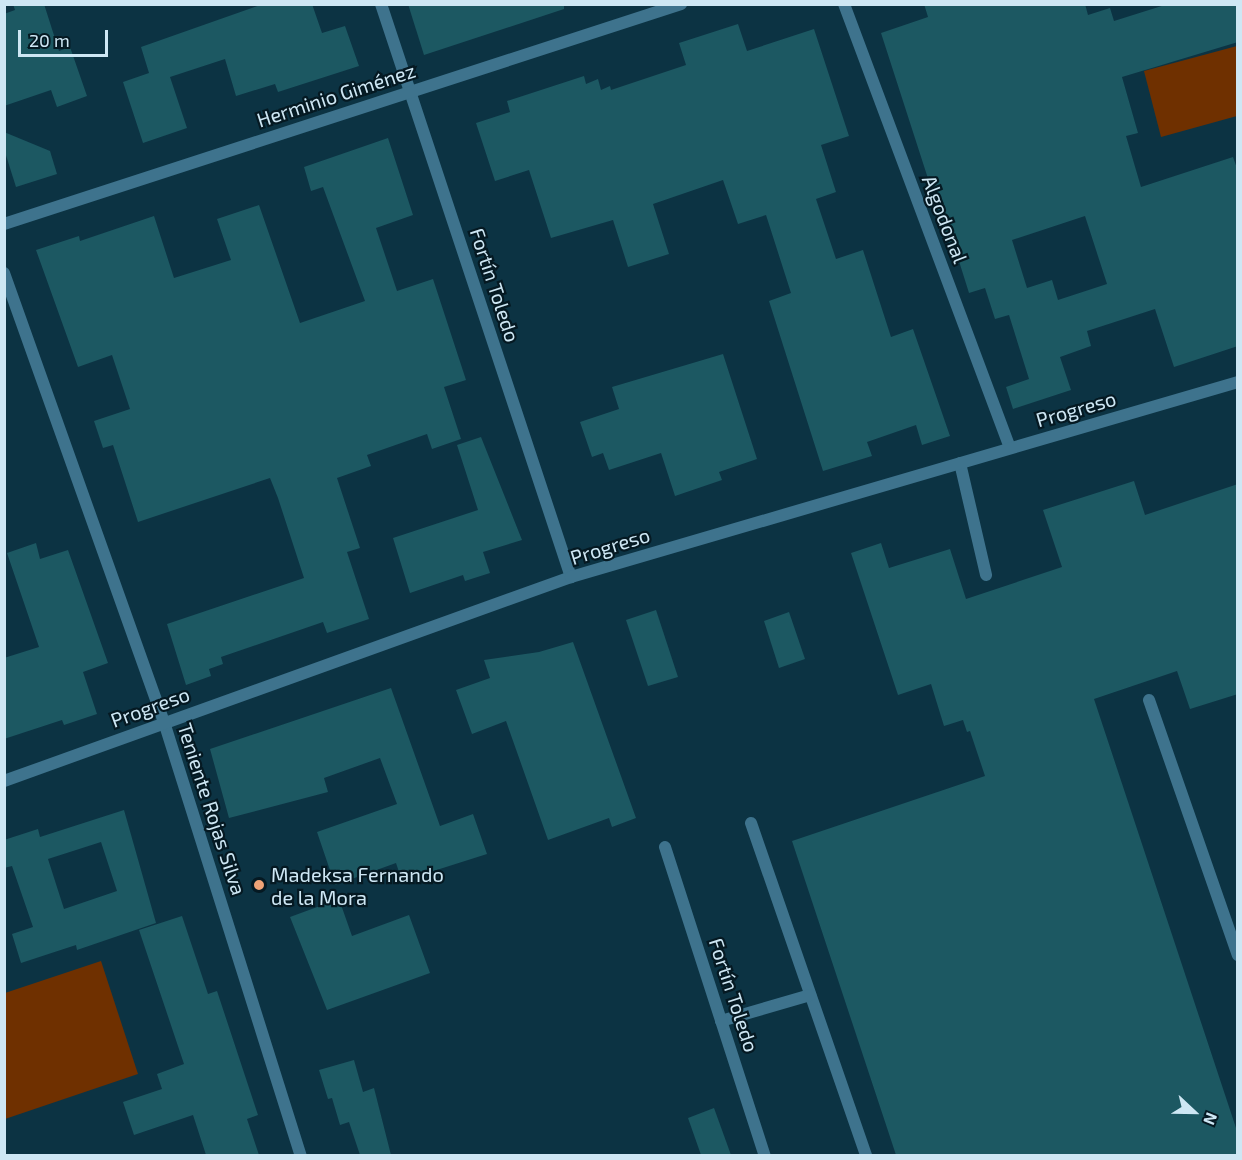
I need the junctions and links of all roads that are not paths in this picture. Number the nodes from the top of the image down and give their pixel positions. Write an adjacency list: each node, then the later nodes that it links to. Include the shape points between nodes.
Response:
1 (381, 4): 4 (street, Fortín Toledo)
2 (681, 4): 4 (street, Herminio Giménez)
3 (844, 4): 8 (street, Algodonal)
4 (411, 92): 5 (street, Herminio Giménez); 11 (street, Fortín Toledo)
5 (4, 224)
6 (4, 273): 13 (street, Teniente Rojas Silva)
7 (1238, 382): 8 (street, Progreso)
8 (1010, 448): 9 (street, Progreso)
9 (960, 463): 10 (street); 11 (street, Progreso)
10 (987, 575)
11 (571, 577): 13 (street, Progreso)
12 (1149, 700): 17 (street)
13 (164, 722): 14 (street, Progreso); 20 (street, Teniente Rojas Silva)
14 (4, 781)
15 (751, 824): 18 (street)
16 (665, 847): 19 (street, Fortín Toledo)
17 (1238, 955)
18 (810, 995): 19 (street); 22 (street)
19 (722, 1021): 21 (street, Fortín Toledo)
20 (301, 1155)
21 (765, 1155)
22 (866, 1155)

